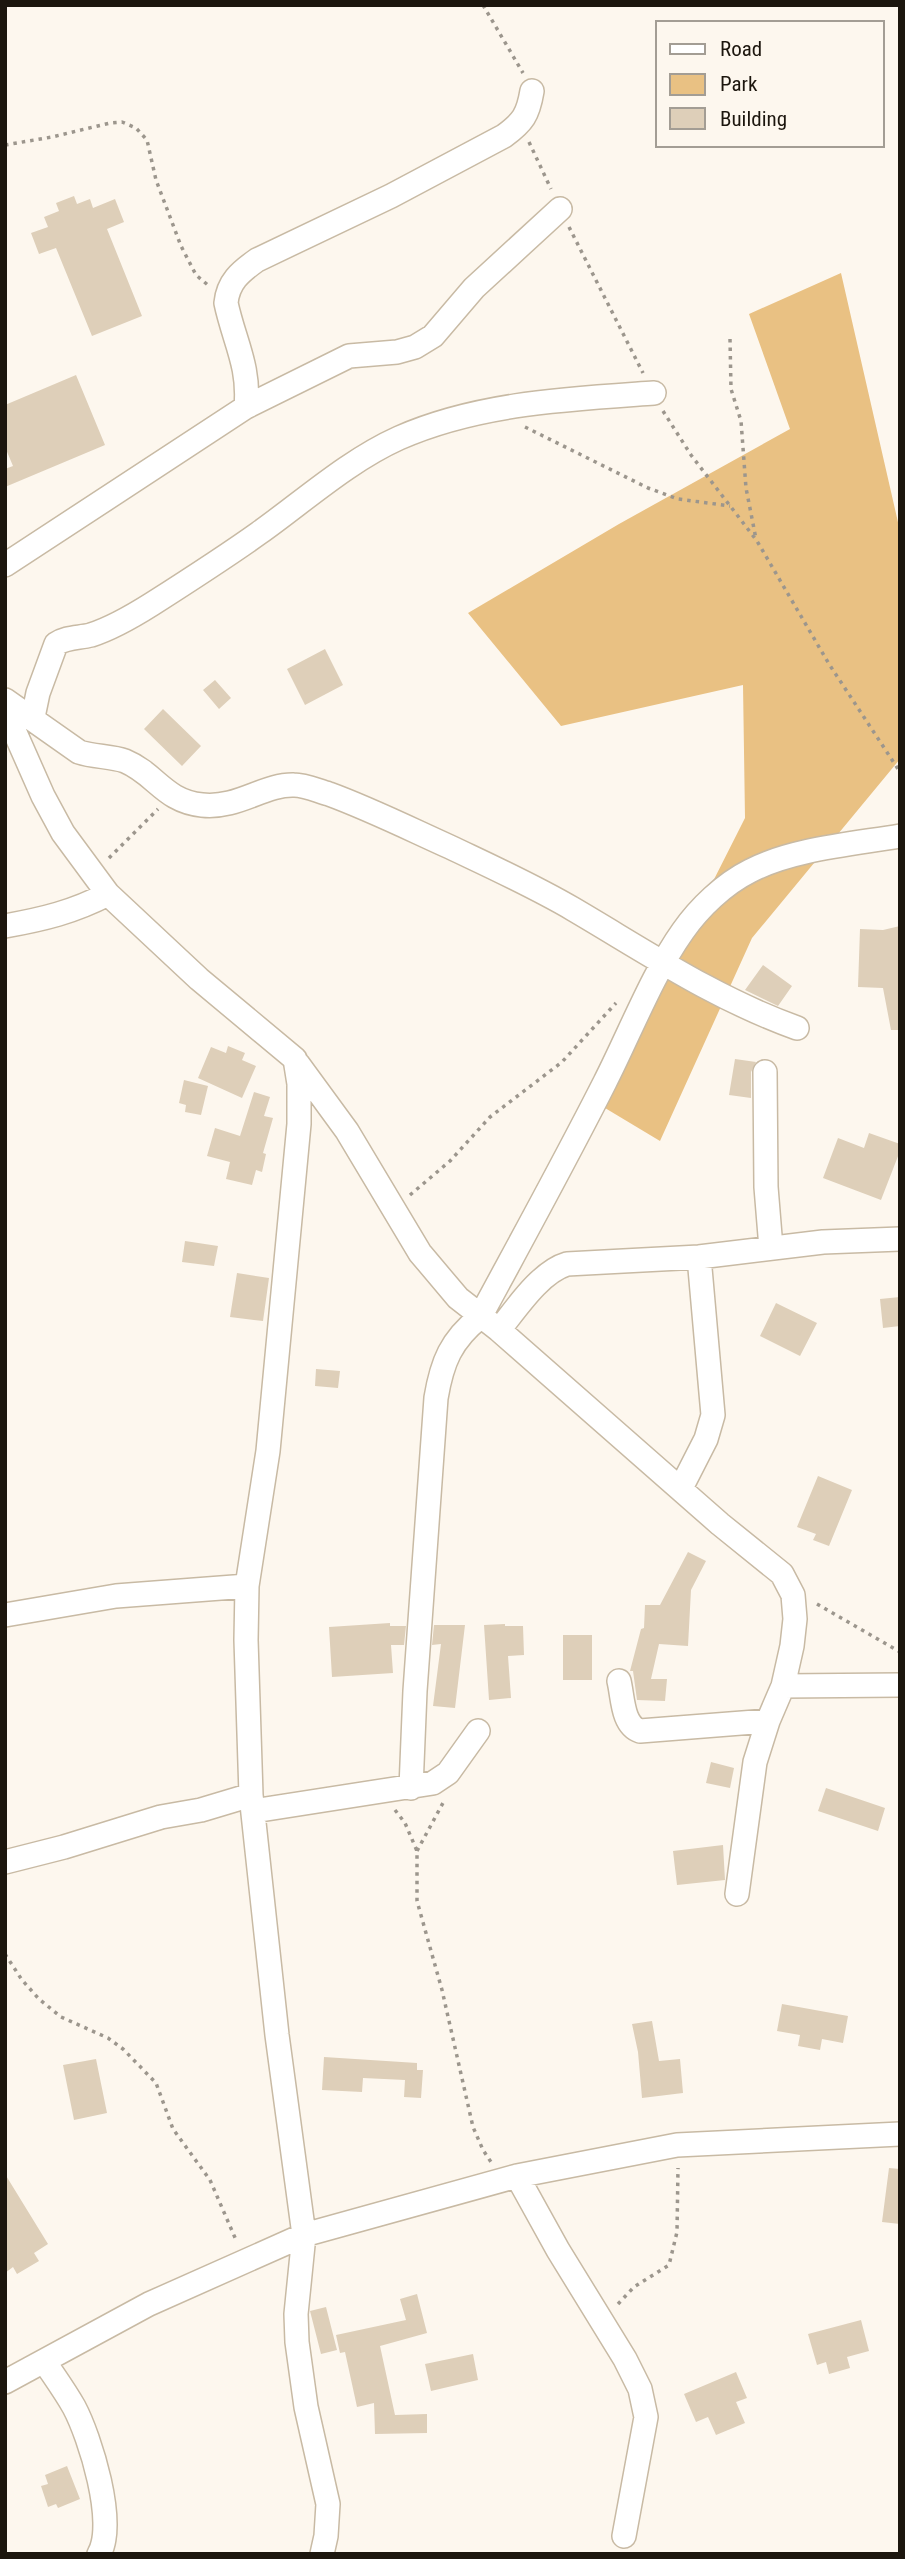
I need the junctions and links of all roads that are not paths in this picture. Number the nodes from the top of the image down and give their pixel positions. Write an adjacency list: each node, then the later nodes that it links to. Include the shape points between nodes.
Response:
1 (532, 91): 4 (street, via 521,124 504,136 257,260 233,280 226,303 246,372)
2 (560, 209): 4 (street, via 474,288 433,337 397,352 349,356)
3 (654, 393): 8 (street, via 571,398 494,411 398,439 354,464 133,616 56,644)
4 (246, 407): 5 (street)
5 (5, 565)
6 (5, 700): 8 (street)
7 (5, 710): 10 (street, via 63,833)
8 (33, 718): 12 (street, via 79,752 124,761 184,802 231,804 294,785 330,795 535,888)
9 (900, 836): 12 (street, via 812,852 750,871 703,907)
10 (108, 894): 11 (street, via 50,918); 14 (street, via 199,979)
11 (5, 926)
12 (663, 965): 13 (street, via 758,1014); 19 (street)
13 (797, 1028)
14 (295, 1059): 19 (street, via 347,1131 420,1253 458,1298); 21 (street, via 299,1124 268,1451)
15 (765, 1072): 17 (street)
16 (900, 1239): 17 (street)
17 (771, 1248): 18 (street)
18 (699, 1257): 19 (street, via 593,1261 555,1268); 20 (street, via 713,1415)
19 (490, 1324): 20 (street); 28 (street, via 464,1330 441,1371 436,1398)
20 (681, 1488): 25 (street, via 782,1574 793,1595 795,1619)
21 (247, 1586): 22 (street, via 116,1596); 29 (street)
22 (5, 1615)
23 (619, 1681): 26 (street, via 628,1722 640,1731)
24 (900, 1685): 25 (street)
25 (783, 1686): 26 (street)
26 (768, 1721): 31 (street, via 755,1762)
27 (478, 1731): 28 (street, via 442,1779)
28 (411, 1788): 29 (street)
29 (253, 1803): 30 (street, via 161,1817); 34 (street)
30 (5, 1863)
31 (737, 1894)
32 (900, 2134): 33 (street, via 677,2145)
33 (512, 2178): 34 (street); 37 (street, via 640,2389 646,2417)
34 (304, 2235): 35 (street, via 149,2304); 39 (street, via 297,2342 328,2504)
35 (44, 2361): 36 (street); 38 (street, via 74,2407 90,2443 106,2523)
36 (5, 2382)
37 (624, 2536)
38 (105, 2551)
39 (322, 2554)

